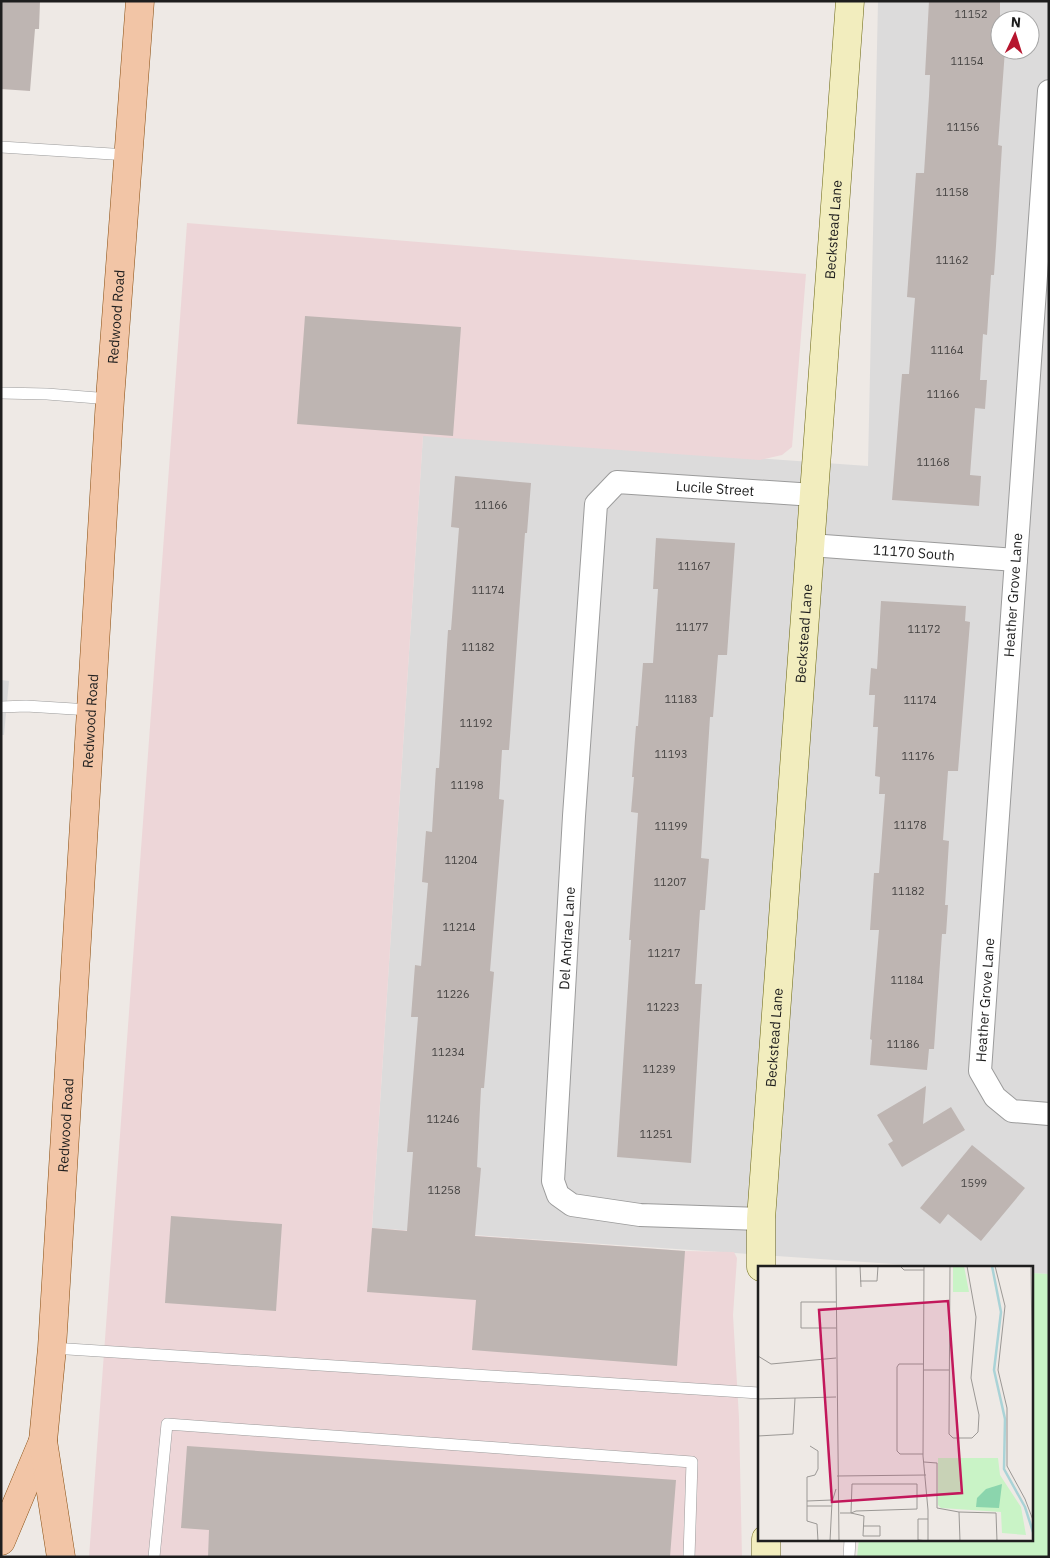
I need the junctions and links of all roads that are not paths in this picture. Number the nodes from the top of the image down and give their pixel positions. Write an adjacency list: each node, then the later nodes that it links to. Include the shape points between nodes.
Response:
1 (140, 1): 5 (main road, Redwood Road)
2 (850, 1): 9 (street, Beckstead Lane)
3 (1049, 90): 11 (street, Heather Grove Lane)
4 (1, 147): 5 (lane)
5 (128, 155): 7 (main road, Redwood Road)
6 (1, 393): 7 (lane)
7 (110, 399): 13 (main road, Redwood Road)
8 (616, 482): 9 (street, Lucile Street); 15 (street, Del Andrae Lane, via 596,504 553,1181 558,1195 572,1205 640,1214)
9 (814, 495): 10 (street, Beckstead Lane)
10 (810, 545): 11 (street, 11170 South); 15 (street, Beckstead Lane)
11 (1016, 560): 14 (street, Heather Grove Lane, via 980,1071 995,1097 1012,1111)
12 (1, 707): 13 (lane)
13 (90, 710): 17 (main road, Redwood Road)
14 (1049, 1114)
15 (761, 1220): 16 (street, Beckstead Lane)
16 (761, 1266)
17 (52, 1348): 18 (lane); 19 (main road, Redwood Road)
18 (758, 1393)
19 (43, 1440): 22 (main road, Redwood Road); 23 (main road, Redwood Road)
20 (766, 1540): 26 (street)
21 (850, 1540): 27 (lane)
22 (1, 1541)
23 (61, 1557)
24 (154, 1557): 25 (lane, via 167,1424 692,1462)
25 (689, 1557)
26 (766, 1557)
27 (849, 1557)

